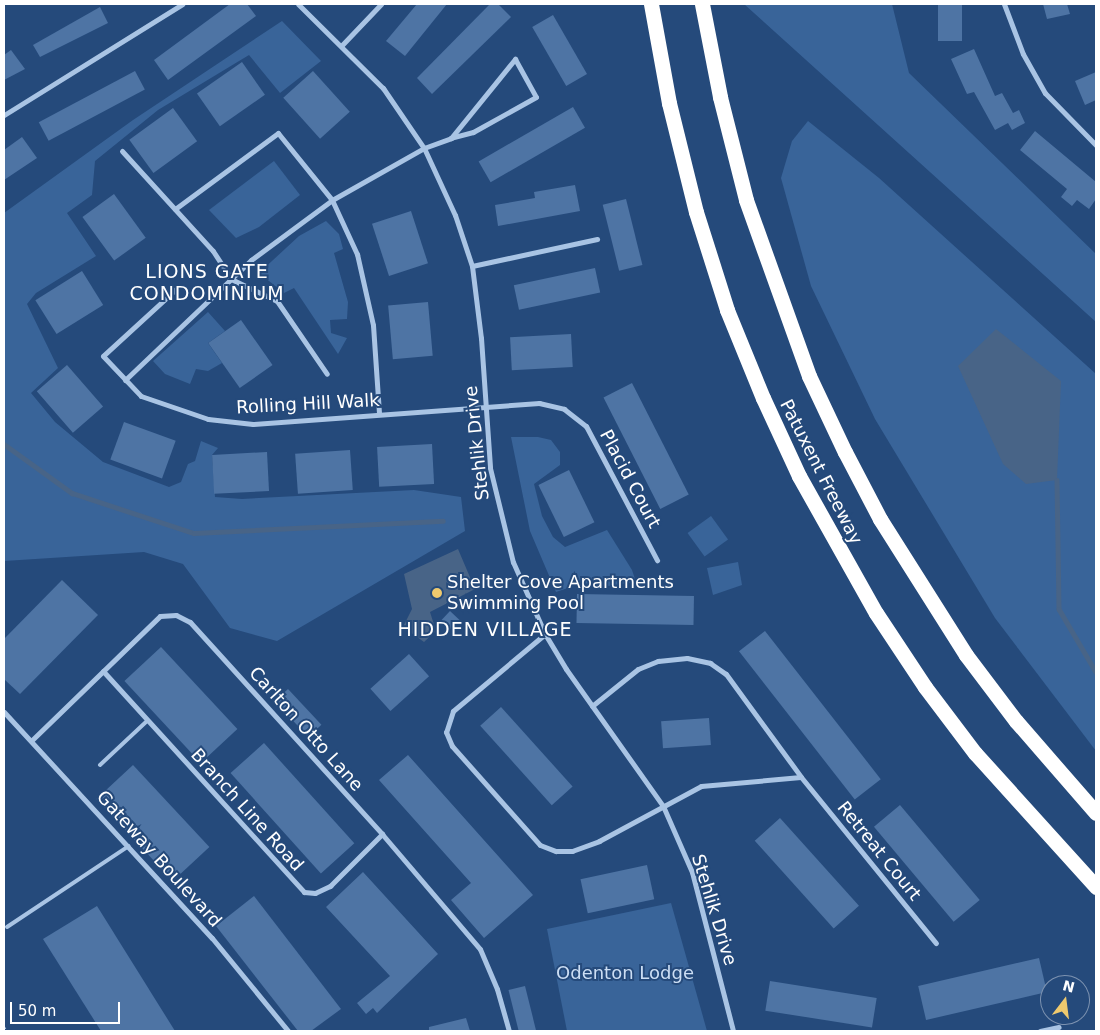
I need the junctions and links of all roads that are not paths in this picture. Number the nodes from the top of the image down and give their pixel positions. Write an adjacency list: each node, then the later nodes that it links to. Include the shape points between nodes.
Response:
1 (182, 4): 8 (street)
2 (298, 4): 7 (street, Stehlik Drive)
3 (380, 4): 7 (street)
4 (651, 4): 36 (highway, Patuxent Freeway, via 669,104 696,212 727,310 762,398 799,476 876,613 925,687 982,760)
5 (702, 4): 33 (highway, Patuxent Freeway, via 720,97 746,200 806,367 845,452 880,518 966,655 1016,720)
6 (1004, 4): 10 (street, via 1023,54 1045,93)
7 (342, 45): 11 (street, Stehlik Drive, via 384,88)
8 (4, 115)
9 (451, 138): 9 (street, via 461,122 515,59 536,97 473,132); 11 (street)
10 (1096, 145)
11 (424, 148): 13 (street); 16 (street, Stehlik Drive, via 456,215)
12 (122, 151): 14 (street)
13 (332, 200): 14 (street, via 278,133); 17 (street, via 251,260); 22 (street, via 357,254 366,286 373,325)
14 (175, 208): 17 (street, via 213,251)
15 (597, 240): 16 (street)
16 (472, 266): 21 (street, Stehlik Drive)
17 (231, 279): 19 (street, via 277,301); 20 (street)
18 (176, 289): 20 (street, Rolling Hill Walk, via 103,356)
19 (327, 374)
20 (125, 380): 22 (street, Rolling Hill Walk, via 141,396 220,422 253,424)
21 (486, 406): 22 (street, Rolling Hill Walk); 23 (street, Placid Court, via 539,403 564,410 586,426); 24 (street, Stehlik Drive, via 490,468 499,514 513,562)
22 (379, 414)
23 (657, 560)
24 (544, 634): 26 (street, Stehlik Drive); 32 (street, via 453,711 446,732 452,746 540,845 556,851 572,851 599,841)
25 (103, 671): 28 (street, Branch Line Road); 29 (street, Carlton Otto Lane); 34 (street, Carlton Otto Lane, via 160,616 176,615 190,622)
26 (592, 706): 31 (street, Retreat Court, via 638,669 658,661 687,658 710,663 726,674); 32 (street, Stehlik Drive)
27 (4, 712): 29 (street, Gateway Boulevard)
28 (147, 720): 30 (lane); 34 (street, Branch Line Road, via 304,892 314,893 330,886)
29 (32, 740): 35 (street, Gateway Boulevard)
30 (100, 765)
31 (801, 777): 32 (street, via 701,786); 38 (street, Retreat Court)
32 (663, 806): 42 (street, Stehlik Drive, via 692,872)
33 (1096, 812)
34 (382, 834): 41 (street, Carlton Otto Lane, via 480,949 498,989)
35 (129, 846): 37 (lane); 40 (street, Gateway Boulevard, via 212,938)
36 (1096, 887)
37 (7, 927)
38 (936, 943)
39 (1059, 1027): 43 (street)
40 (288, 1031)
41 (509, 1031)
42 (733, 1031)
43 (1040, 1031)

